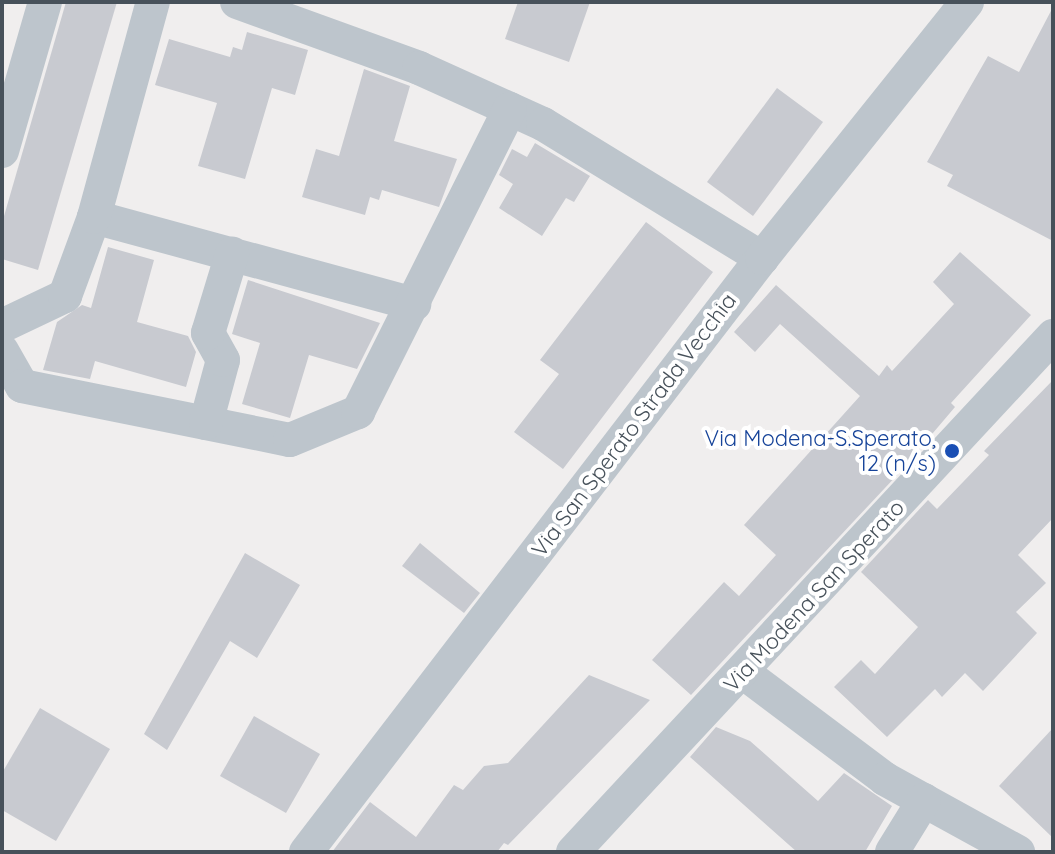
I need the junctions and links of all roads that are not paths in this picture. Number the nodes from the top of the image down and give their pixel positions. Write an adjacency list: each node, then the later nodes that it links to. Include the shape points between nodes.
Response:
1 (45, 2): 6 (street)
2 (153, 2): 7 (street)
3 (237, 2): 5 (street, via 419,68)
4 (959, 4): 9 (street, Via San Sperato Strada Vecchia)
5 (510, 109): 9 (street, via 682,206); 10 (street)
6 (2, 151)
7 (94, 217): 8 (street); 11 (street, via 65,296)
8 (232, 254): 10 (street); 14 (street, via 208,333 223,360)
9 (762, 258): 17 (street, Via San Sperato Strada Vecchia)
10 (414, 304): 14 (street, via 358,412 290,440)
11 (2, 326)
12 (1053, 336): 15 (street, Via Modena San Sperato)
13 (2, 351): 14 (street, via 22,386)
14 (206, 423)
15 (744, 673): 16 (street, via 885,779); 18 (street, Via Modena San Sperato)
16 (924, 800): 19 (street); 20 (street)
17 (306, 852)
18 (573, 852)
19 (892, 852)
20 (1018, 852)

